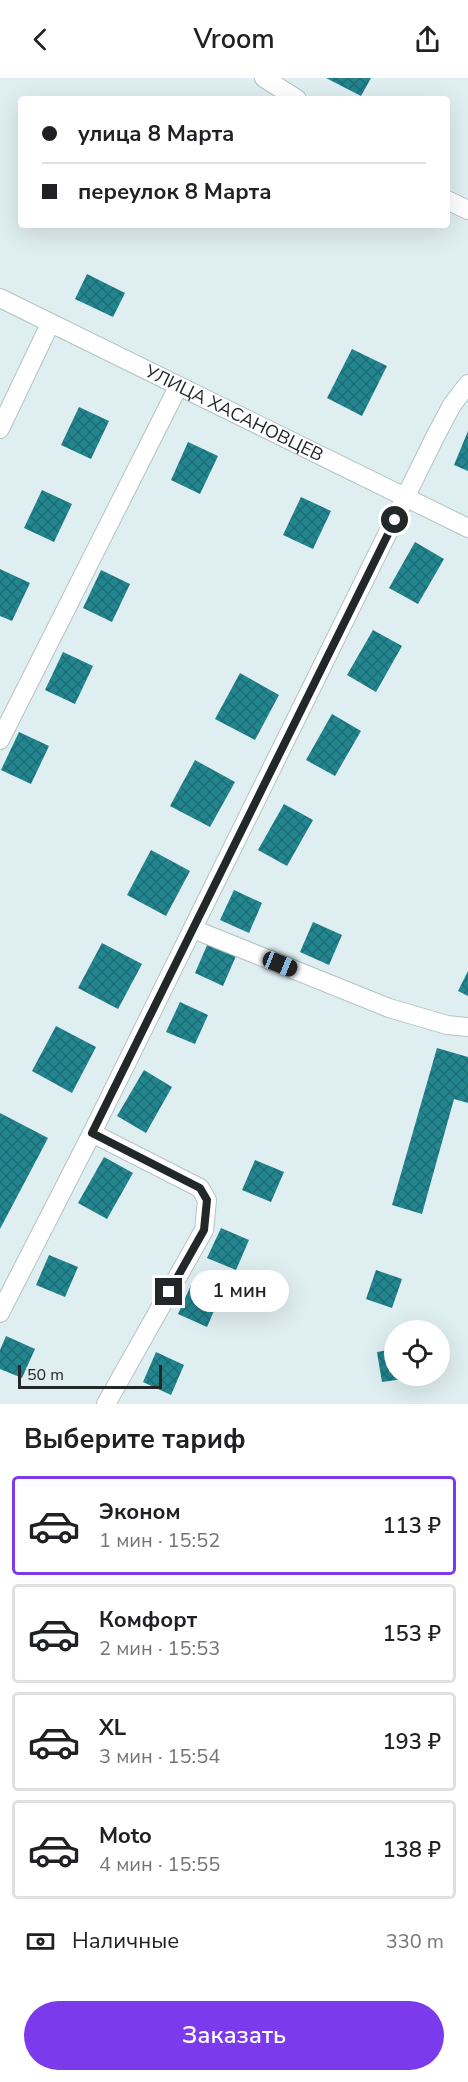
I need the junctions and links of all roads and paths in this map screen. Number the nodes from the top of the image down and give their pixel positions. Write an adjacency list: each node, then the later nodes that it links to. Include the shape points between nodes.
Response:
1 (264, 78): 2 (street)
2 (292, 96)
3 (450, 201): 4 (street)
4 (468, 210)
5 (0, 298): 6 (street, УЛИЦА ХАСАНОВЦЕВ)
6 (50, 324): 8 (street, УЛИЦА ХАСАНОВЦЕВ); 9 (street)
7 (468, 384): 10 (street, via 452,405)
8 (178, 387): 10 (street, УЛИЦА ХАСАНОВЦЕВ); 12 (street)
9 (0, 429)
10 (406, 499): 11 (street, УЛИЦА ХАСАНОВЦЕВ); 13 (street)
11 (468, 528)
12 (0, 740)
13 (193, 929): 14 (street, via 389,1008); 15 (street)
14 (468, 1028)
15 (92, 1133): 16 (street); 17 (street, via 200,1188 207,1200 204,1230)
16 (0, 1313)
17 (106, 1404)

